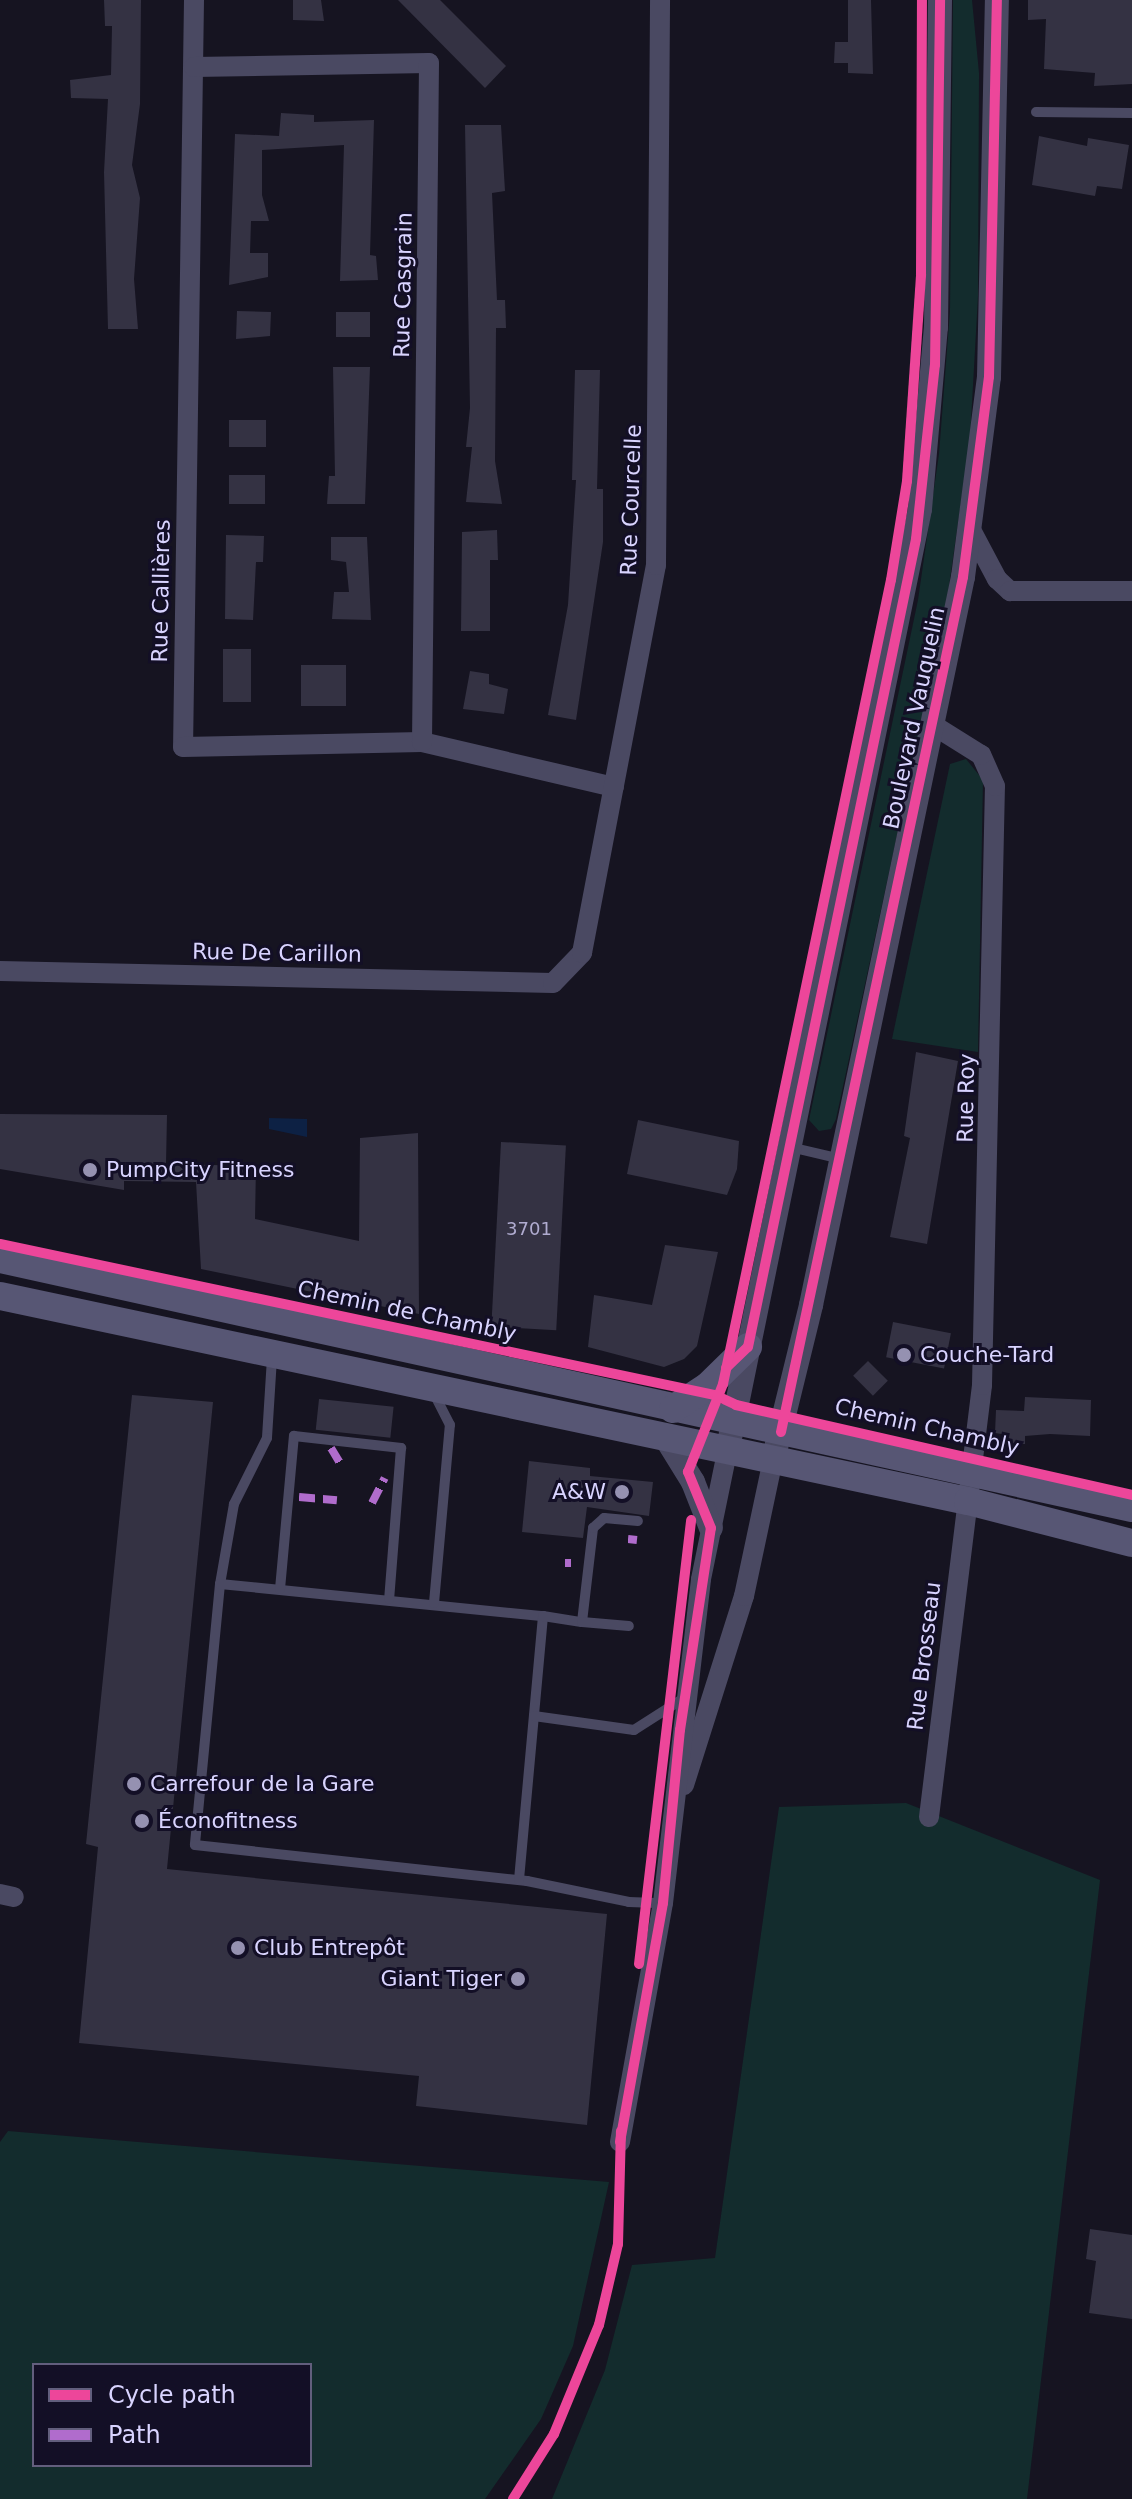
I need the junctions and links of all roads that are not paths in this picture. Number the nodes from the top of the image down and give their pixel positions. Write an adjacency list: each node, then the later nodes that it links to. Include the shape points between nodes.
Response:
1 (194, 0): 5 (street, Rue Callières)
2 (660, 0): 12 (street, Rue Courcelle, via 656,565)
3 (940, 0): 15 (street, Boulevard Vauquelin, via 937,314 925,476 898,636)
4 (997, 0): 8 (street, Boulevard Vauquelin, via 989,377)
5 (194, 67): 11 (street, Rue Casgrain, via 429,63); 11 (street, Rue Callières, via 183,747)
6 (1036, 112): 7 (lane)
7 (1132, 113)
8 (970, 528): 9 (street, via 997,579 1010,591); 10 (street, Boulevard Vauquelin)
9 (1132, 591)
10 (933, 725): 16 (street, Boulevard Vauquelin); 28 (street, Rue Roy, via 981,755 995,786 987,1256)
11 (422, 742): 12 (street, Rue Callières)
12 (614, 787): 14 (street, Rue Courcelle, via 582,953)
13 (0, 971): 14 (street, Rue De Carillon)
14 (553, 983)
15 (790, 1147): 16 (lane); 19 (street, Boulevard Vauquelin)
16 (841, 1159): 24 (street, Boulevard Vauquelin)
17 (0, 1259): 22 (main road, Chemin de Chambly)
18 (0, 1296): 20 (main road)
19 (748, 1347): 22 (main road, via 708,1386); 23 (street, Boulevard Vauquelin)
20 (272, 1356): 21 (main road); 34 (lane, via 267,1438 234,1504)
21 (431, 1390): 25 (main road); 37 (lane, via 450,1425)
22 (673, 1409): 23 (main road, Chemin de Chambly)
23 (733, 1421): 24 (main road, Chemin de Chambly); 26 (street, Boulevard Vauquelin)
24 (781, 1432): 27 (street, Boulevard Vauquelin); 28 (main road, Chemin de Chambly)
25 (667, 1440): 26 (main road); 32 (street, via 693,1482)
26 (727, 1452): 27 (main road); 32 (street)
27 (773, 1460): 29 (main road); 43 (street, via 744,1596)
28 (972, 1471): 29 (street, Rue Roy); 30 (main road, Chemin de Chambly)
29 (968, 1501): 33 (main road); 44 (street, Rue Brosseau)
30 (1132, 1508)
31 (638, 1521): 39 (lane, via 604,1518 593,1528)
32 (711, 1528): 41 (street)
33 (1132, 1543)
34 (220, 1584): 35 (lane); 45 (lane, via 195,1845)
35 (280, 1589): 36 (lane); 36 (lane, via 294,1436 401,1448)
36 (389, 1599): 37 (lane)
37 (434, 1603): 38 (lane)
38 (543, 1616): 39 (lane); 42 (lane)
39 (582, 1622): 40 (lane)
40 (629, 1626)
41 (684, 1698): 42 (lane, via 634,1730); 43 (street)
42 (534, 1716): 45 (lane)
43 (676, 1807): 46 (street)
44 (929, 1817)
45 (519, 1880): 46 (lane, via 629,1902)
46 (663, 1903): 47 (street)
47 (620, 2142)

